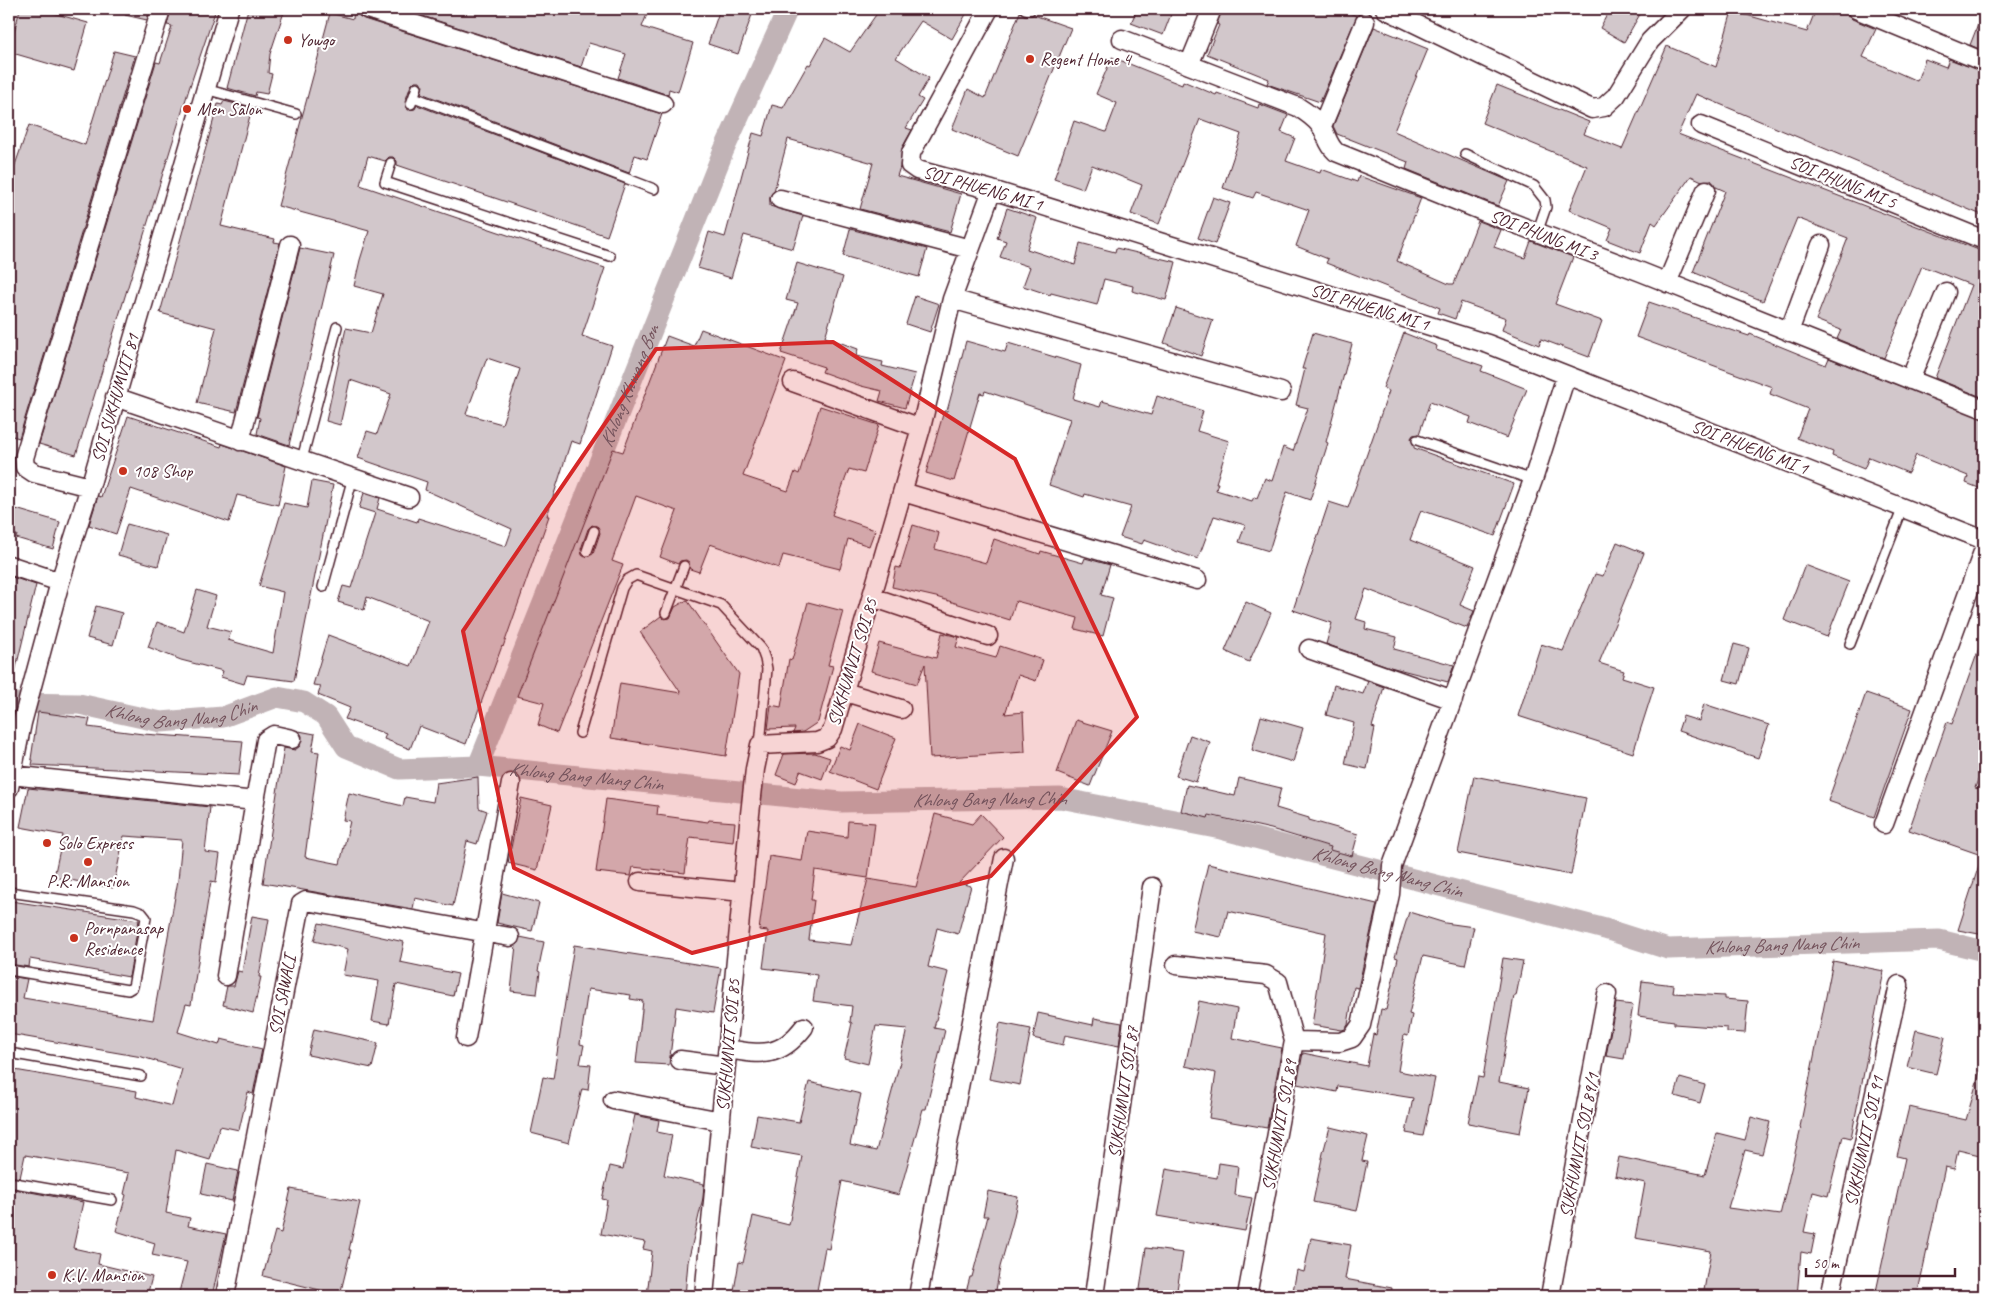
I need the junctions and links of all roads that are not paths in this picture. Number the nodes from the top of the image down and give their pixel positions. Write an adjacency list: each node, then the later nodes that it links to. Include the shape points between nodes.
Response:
1 (161, 9): 50 (street, via 24,458 25,467 34,473)
2 (229, 9): 16 (street, SOI SUKHUMVIT 81)
3 (367, 9): 17 (street, via 436,36)
4 (989, 9): 24 (street, SOI PHUENG MI 1, via 911,153 910,164 917,170)
5 (1025, 9): 6 (lane)
6 (1030, 9)
7 (1212, 9): 14 (street)
8 (1385, 9): 9 (street, via 1592,109 1604,107 1616,96 1650,41)
9 (1682, 9)
10 (1856, 9): 13 (street)
11 (1365, 22): 20 (street)
12 (1122, 39): 14 (street, SOI PHUNG MI 3)
13 (1984, 62)
14 (1189, 65): 20 (street, SOI PHUNG MI 3, via 1298,107)
15 (417, 87): 23 (lane, via 412,101)
16 (205, 90): 18 (lane); 42 (street, SOI SUKHUMVIT 81)
17 (663, 104)
18 (296, 114)
19 (1701, 124): 28 (street, SOI PHUNG MI 5)
20 (1322, 126): 27 (street, SOI PHUNG MI 3, via 1329,145 1336,152)
21 (1465, 154): 27 (lane, via 1534,186 1545,200 1546,208)
22 (391, 163): 32 (lane, via 385,182)
23 (654, 189)
24 (992, 190): 31 (street, SUKHUMVIT SOI 85); 38 (street, SOI PHUENG MI 1, via 1488,344)
25 (1706, 190): 33 (street)
26 (780, 199): 31 (street)
27 (1537, 232): 33 (street, SOI PHUNG MI 3)
28 (1984, 240)
29 (290, 245): 46 (street)
30 (1821, 245): 37 (street)
31 (970, 249): 35 (street, SUKHUMVIT SOI 85)
32 (610, 256)
33 (1667, 283): 37 (street, SOI PHUNG MI 3)
34 (1946, 292): 39 (street)
35 (952, 299): 41 (street); 44 (street, SUKHUMVIT SOI 85)
36 (337, 327): 47 (lane)
37 (1789, 332): 39 (street, SOI PHUNG MI 3)
38 (1566, 376): 49 (street, SUKHUMVIT SOI 89); 53 (street, SOI PHUENG MI 1)
39 (1910, 380): 43 (street, SOI PHUNG MI 3)
40 (792, 382): 44 (street)
41 (1281, 392)
42 (115, 397): 46 (street); 50 (street, SOI SUKHUMVIT 81)
43 (1984, 409)
44 (921, 428): 51 (street, SUKHUMVIT SOI 85)
45 (1416, 440): 49 (lane)
46 (240, 441): 47 (street)
47 (302, 459): 48 (street)
48 (353, 477): 52 (street); 62 (lane)
49 (1534, 480): 70 (street, SUKHUMVIT SOI 89)
50 (90, 487): 61 (street, SOI SUKHUMVIT 81)
51 (903, 492): 60 (street); 64 (street, SUKHUMVIT SOI 85)
52 (409, 497)
53 (1903, 507): 55 (street, SOI PHUENG MI 1); 67 (lane)
54 (594, 531): 57 (lane)
55 (1984, 540)
56 (1984, 549): 78 (street)
57 (587, 551)
58 (9, 565): 61 (street)
59 (684, 566): 63 (lane)
60 (1197, 580)
61 (60, 582): 75 (street, SOI SUKHUMVIT 81)
62 (323, 587)
63 (675, 588): 65 (lane); 72 (lane, via 636,575 624,584); 74 (lane, via 721,605 761,648 767,669)
64 (872, 597): 66 (street); 69 (street, SUKHUMVIT SOI 85)
65 (666, 613)
66 (988, 636)
67 (1850, 644)
68 (1308, 649): 70 (street)
69 (844, 692): 71 (street); 74 (street, SUKHUMVIT SOI 85, via 833,729 827,738 817,742)
70 (1453, 700): 93 (street, SUKHUMVIT SOI 89, via 1392,866 1390,894 1361,1025 1352,1038 1340,1042)
71 (901, 709)
72 (580, 733)
73 (292, 739): 77 (street, via 274,735 266,740)
74 (760, 745): 83 (street, SUKHUMVIT SOI 85)
75 (10, 782): 77 (street)
76 (512, 783): 84 (street)
77 (255, 801): 88 (street)
78 (1884, 824)
79 (1004, 858): 104 (street)
80 (640, 882): 83 (street)
81 (1152, 887): 105 (street, SUKHUMVIT SOI 87)
82 (9, 892): 87 (lane, via 134,910 142,912 146,918 133,987 128,990)
83 (743, 892): 95 (street, SUKHUMVIT SOI 85)
84 (484, 933): 85 (street, SOI SAWALI); 92 (street); 102 (street, SOI SAWALI, via 306,901 301,904)
85 (510, 937)
86 (1176, 965): 93 (street, via 1272,978 1278,982)
87 (9, 970)
88 (226, 976)
89 (1899, 985): 108 (street, SUKHUMVIT SOI 91)
90 (1608, 994): 107 (street, SUKHUMVIT SOI 89/1)
91 (804, 1027): 95 (street, via 793,1041 770,1053)
92 (466, 1038)
93 (1294, 1041): 106 (street, SUKHUMVIT SOI 89)
94 (9, 1053): 97 (lane)
95 (727, 1058): 96 (street); 99 (street, SUKHUMVIT SOI 85)
96 (680, 1060)
97 (141, 1076)
98 (613, 1100): 99 (street)
99 (721, 1121): 103 (street, SUKHUMVIT SOI 85)
100 (9, 1182): 101 (lane)
101 (112, 1200)
102 (225, 1296)
103 (704, 1296)
104 (918, 1296)
105 (1094, 1296)
106 (1248, 1296)
107 (1550, 1296)
108 (1830, 1296)

